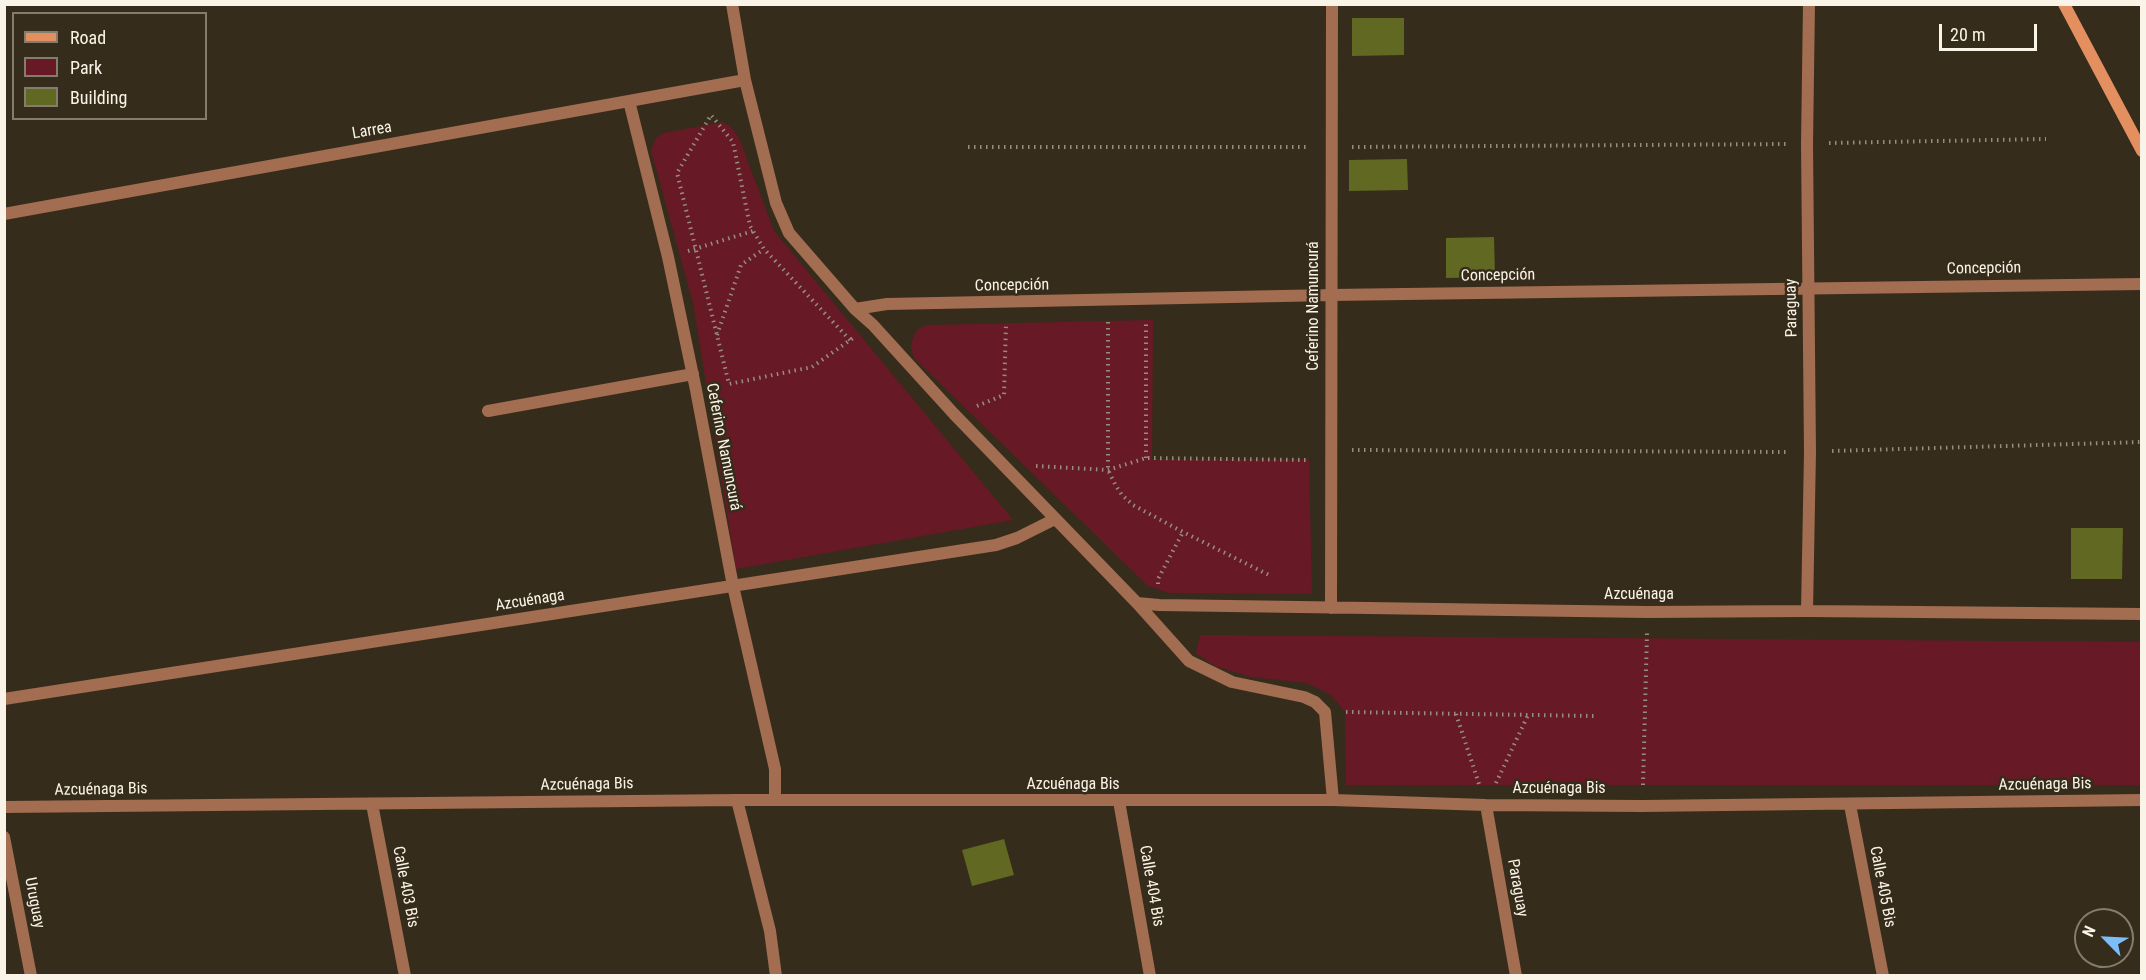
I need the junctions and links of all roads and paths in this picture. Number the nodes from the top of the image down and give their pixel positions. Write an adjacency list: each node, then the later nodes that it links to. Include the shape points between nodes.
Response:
1 (732, 4): 5 (street)
2 (1332, 4): 10 (street, Ceferino Namuncurá)
3 (1809, 4): 8 (street, Paraguay)
4 (2064, 4): 11 (main road)
5 (745, 80): 6 (street, Larrea); 23 (street, via 776,203 789,233)
6 (629, 101): 12 (street, Larrea); 16 (street, Ceferino Namuncurá)
7 (2046, 139): 8 (path)
8 (1807, 144): 10 (path); 18 (street, Paraguay)
9 (968, 147): 10 (path)
10 (1332, 147): 19 (street, Ceferino Namuncurá)
11 (2142, 151)
12 (4, 214)
13 (753, 231): 14 (path); 14 (path, via 733,141 711,115 677,173); 15 (path)
14 (696, 249): 16 (path); 25 (path)
15 (764, 249): 25 (path, via 741,265); 26 (path)
16 (668, 257): 27 (street, Ceferino Namuncurá)
17 (2142, 284): 18 (street, Concepción)
18 (1808, 287): 19 (street, Concepción); 31 (street, Paraguay)
19 (1331, 295): 20 (street, Concepción); 32 (street, Ceferino Namuncurá)
20 (1147, 300): 21 (street, Concepción); 33 (path)
21 (1108, 301): 22 (street, Concepción); 35 (path)
22 (1007, 303): 23 (street, Concepción, via 887,304); 29 (path, via 1004,395)
23 (855, 309): 24 (street)
24 (873, 325): 26 (path); 29 (street)
25 (717, 336): 26 (path, via 729,384 812,367)
26 (850, 340)
27 (693, 374): 28 (street); 39 (street, Ceferino Namuncurá)
28 (488, 411)
29 (954, 414): 34 (street)
30 (2142, 442): 31 (path)
31 (1810, 452): 32 (path); 43 (street, Paraguay)
32 (1330, 455): 33 (path); 42 (street, Ceferino Namuncurá)
33 (1146, 458): 35 (path)
34 (1003, 464): 35 (path); 36 (street)
35 (1108, 470): 37 (path, via 1122,495 1133,505)
36 (1055, 519): 39 (street, Azcuénaga, via 996,545); 40 (street)
37 (1183, 532): 38 (path); 41 (path, via 1158,579)
38 (1269, 575)
39 (733, 586): 46 (street, Azcuénaga); 52 (street, Ceferino Namuncurá, via 775,769)
40 (1137, 603): 41 (street, Azcuénaga); 47 (street, via 1189,661 1232,682 1304,697)
41 (1159, 605): 42 (street, Azcuénaga)
42 (1331, 608): 44 (street, Azcuénaga)
43 (1808, 611): 44 (street, Azcuénaga); 45 (street, Azcuénaga)
44 (1647, 612): 59 (path)
45 (2142, 614)
46 (4, 699)
47 (1325, 712): 48 (path); 53 (street)
48 (1456, 714): 49 (path); 57 (path)
49 (1528, 715): 50 (path); 57 (path)
50 (1594, 716)
51 (737, 800): 52 (street, Azcuénaga Bis); 56 (street, Azcuénaga Bis); 64 (street, via 770,931)
52 (775, 800): 55 (street, Azcuénaga Bis)
53 (1333, 800): 55 (street, Azcuénaga Bis); 57 (street, Azcuénaga Bis)
54 (2142, 800): 58 (street, Azcuénaga Bis)
55 (1119, 801): 65 (street, Calle 404 Bis)
56 (372, 804): 60 (street, Azcuénaga Bis); 63 (street, Calle 403 Bis)
57 (1486, 805): 59 (street, Azcuénaga Bis); 66 (street, Paraguay)
58 (1850, 805): 59 (street, Azcuénaga Bis); 67 (street, Calle 405 Bis)
59 (1642, 806)
60 (4, 807)
61 (4, 837): 62 (street, Uruguay)
62 (31, 975)
63 (405, 975)
64 (776, 975)
65 (1150, 975)
66 (1516, 975)
67 (1883, 975)

